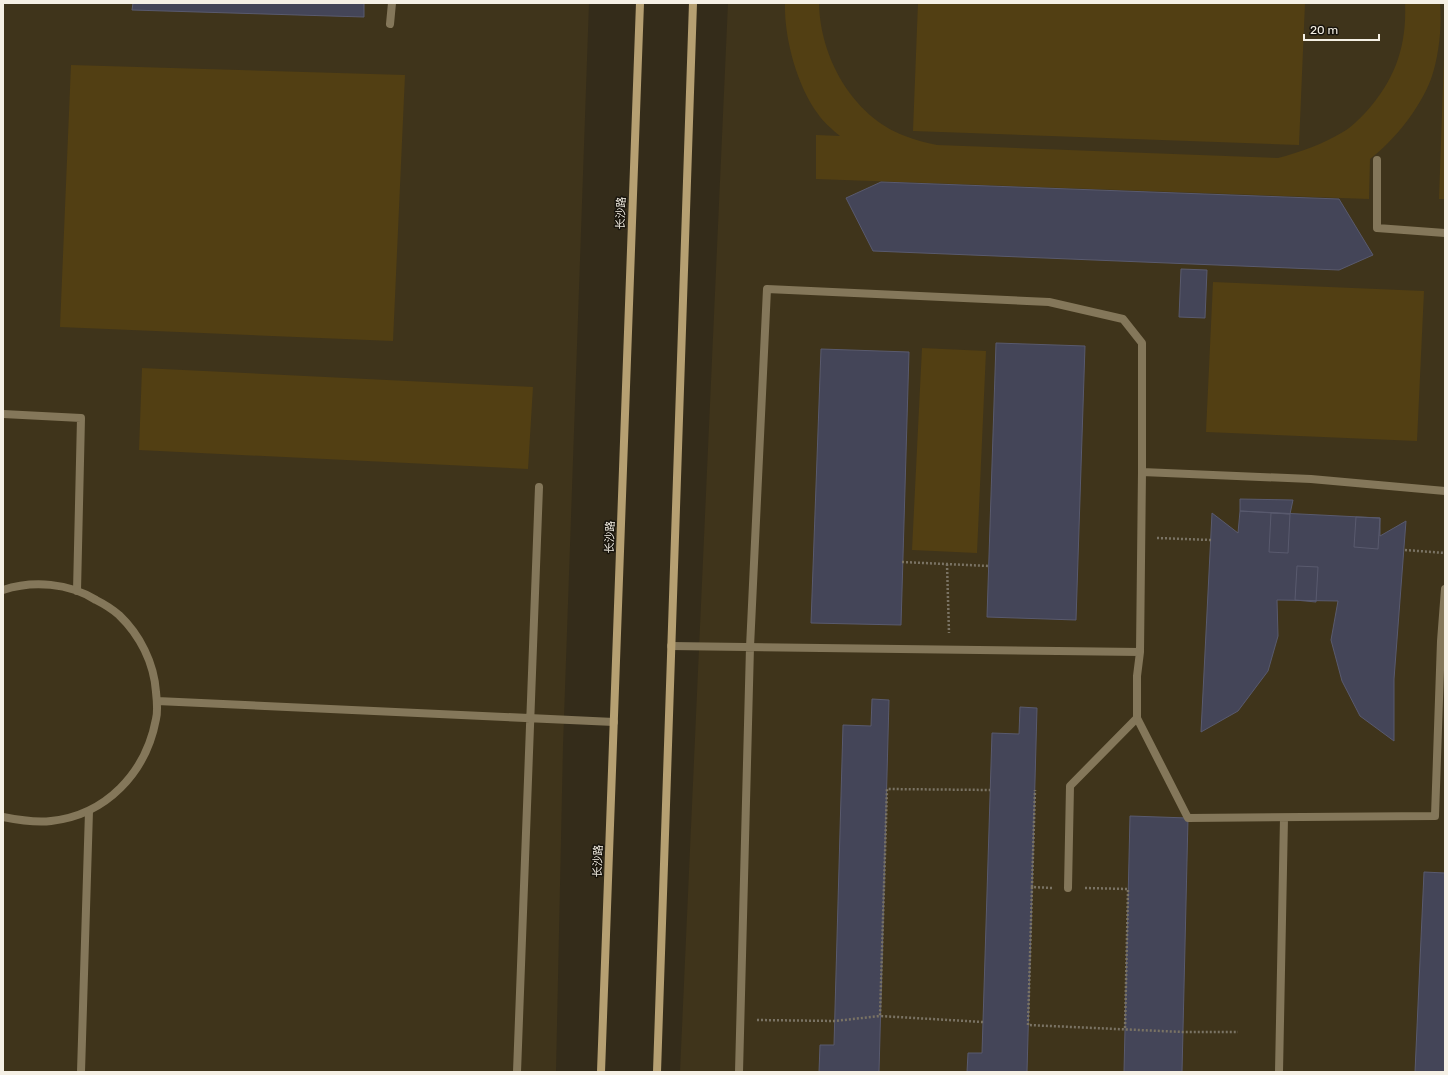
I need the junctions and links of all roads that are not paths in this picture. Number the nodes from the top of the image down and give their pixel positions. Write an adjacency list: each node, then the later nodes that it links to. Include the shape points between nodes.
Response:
1 (392, 3): 4 (lane)
2 (640, 3): 21 (street, 长沙路)
3 (693, 3): 15 (street)
4 (390, 24)
5 (1377, 160): 6 (lane, via 1377,228)
6 (1445, 233)
7 (3, 414): 13 (lane, via 81,418)
8 (1142, 472): 10 (lane, via 1311,479); 16 (lane, via 1142,343 1123,319 1049,302 767,289); 17 (lane)
9 (539, 487): 19 (lane)
10 (1445, 491)
11 (1445, 589): 14 (lane)
12 (3, 590): 13 (lane, via 50,584)
13 (77, 591): 18 (lane, via 87,594 119,615 132,630 150,662)
14 (1444, 642): 22 (lane)
15 (671, 646): 16 (lane); 30 (street)
16 (750, 647): 17 (lane); 31 (lane)
17 (1140, 652): 20 (lane)
18 (157, 701): 19 (lane); 23 (lane, via 156,718 146,755 122,788)
19 (530, 718): 21 (lane); 28 (lane)
20 (1137, 718): 25 (lane, via 1188,818); 26 (lane, via 1070,786)
21 (614, 722): 29 (street, 长沙路)
22 (1441, 732): 25 (lane, via 1435,816)
23 (89, 811): 24 (lane, via 70,818 50,821); 27 (lane)
24 (3, 817)
25 (1284, 818): 32 (lane)
26 (1068, 888)
27 (81, 1072)
28 (517, 1072)
29 (601, 1072)
30 (657, 1072)
31 (739, 1072)
32 (1279, 1072)

